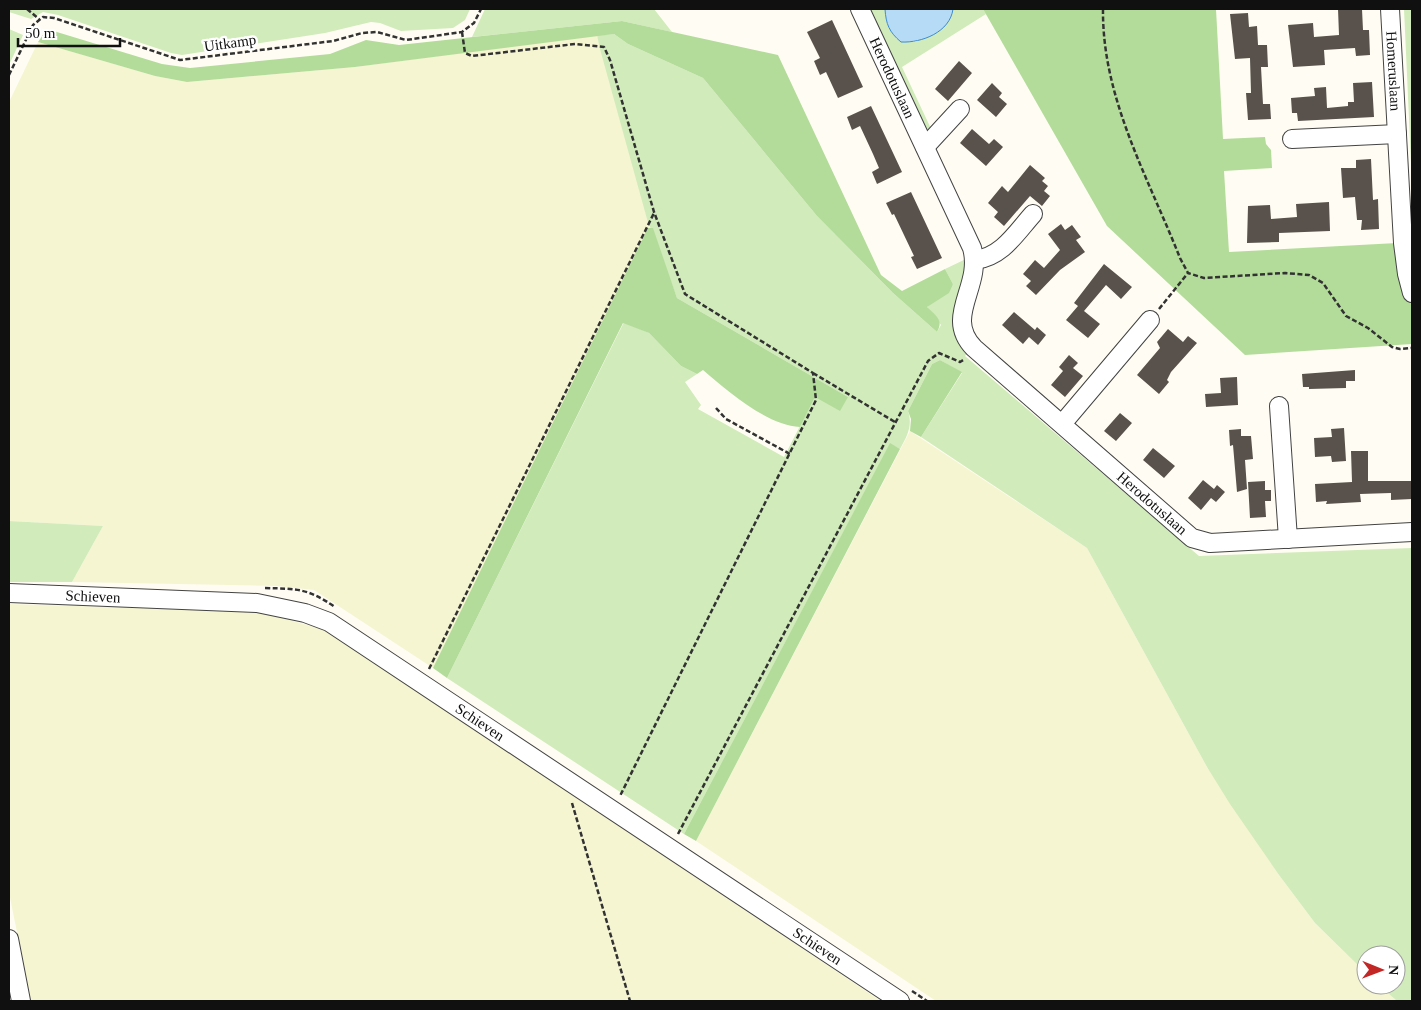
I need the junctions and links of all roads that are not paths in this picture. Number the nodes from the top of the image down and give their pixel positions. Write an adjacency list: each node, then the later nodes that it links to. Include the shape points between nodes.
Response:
1 (860, 9): 6 (street, Herodotuslaan)
2 (1390, 9): 4 (street, Homeruslaan)
3 (960, 109): 6 (street)
4 (1397, 134): 5 (street); 9 (street, Homeruslaan, via 1404,250)
5 (1292, 139)
6 (924, 147): 8 (street, Herodotuslaan)
7 (1033, 214): 8 (street, via 997,253)
8 (975, 260): 12 (street, Herodotuslaan, via 974,275 961,316 966,340)
9 (1412, 293)
10 (1150, 320): 12 (street)
11 (1279, 406): 14 (street)
12 (1062, 424): 14 (street, Herodotuslaan, via 1192,538 1210,543)
13 (1412, 532): 14 (street, Herodotuslaan)
14 (1288, 539)
15 (9, 593): 18 (street, Schieven, via 256,603 305,613 329,622)
16 (9, 939): 17 (street)
17 (21, 1001)
18 (900, 1001)

